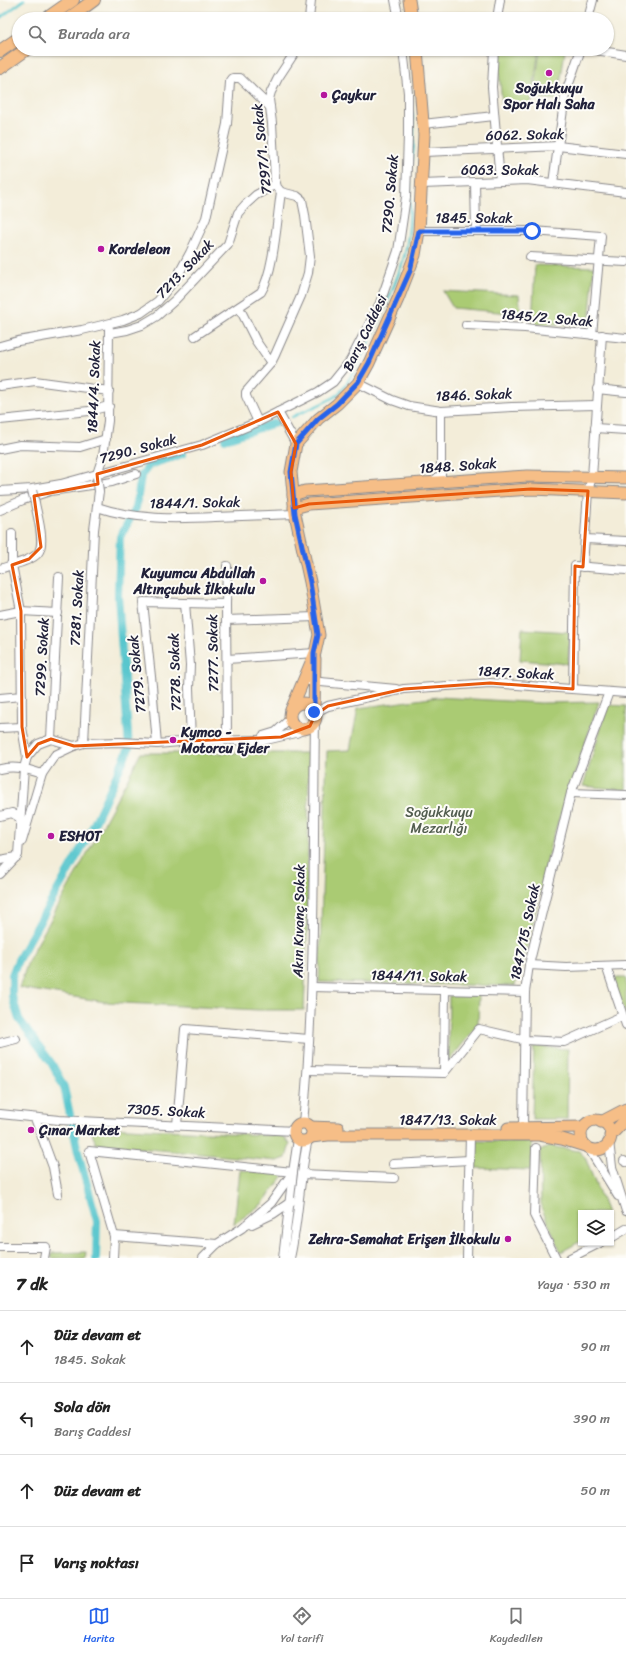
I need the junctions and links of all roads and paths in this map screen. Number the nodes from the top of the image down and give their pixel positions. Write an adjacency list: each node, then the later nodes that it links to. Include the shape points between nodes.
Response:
1 (73, 0): 8 (highway)
2 (94, 0): 9 (highway)
3 (311, 0): 10 (street)
4 (395, 0): 11 (street)
5 (409, 0): 12 (main road)
6 (500, 0): 13 (street)
7 (593, 0): 14 (street)
8 (56, 12)
9 (78, 12)
10 (310, 12)
11 (397, 12)
12 (411, 12)
13 (498, 12)
14 (590, 12)
15 (12, 43): 16 (highway)
16 (0, 51)
17 (614, 53): 18 (street)
18 (626, 55)
19 (17, 56): 25 (highway)
20 (292, 56): 26 (street, 7297/1. Sokak, via 271,92)
21 (404, 56): 63 (street, 7290. Sokak, via 408,93 406,197 398,251 382,296 342,372 325,388)
22 (418, 56): 28 (main road, Barış Caddesi)
23 (494, 56): 27 (street)
24 (579, 56): 29 (street, via 566,95)
25 (0, 68)
26 (270, 107): 36 (street, 7297/1. Sokak); 46 (street, via 240,78 233,78 230,82 226,124 206,218 194,247 158,301 141,313)
27 (494, 116): 28 (street); 30 (street)
28 (423, 124): 31 (main road, Barış Caddesi)
29 (558, 146): 30 (street, 6062. Sokak); 32 (street, 6062. Sokak); 35 (street)
30 (497, 147): 31 (street, 6062. Sokak); 33 (street)
31 (424, 152): 37 (main road, Barış Caddesi)
32 (626, 154)
33 (500, 181): 34 (street, 6063. Sokak); 35 (street, 6063. Sokak, via 527,180)
34 (476, 182): 37 (street, 6063. Sokak); 41 (street)
35 (553, 183): 39 (street, 6063. Sokak)
36 (276, 184): 38 (street, 7297/1. Sokak); 48 (street, 7213. Sokak, via 260,192 245,205 238,213 228,244 157,316 142,325)
37 (422, 184): 40 (main road, Barış Caddesi)
38 (281, 192): 45 (street, 7297/1. Sokak, via 266,284 261,292); 54 (street, via 302,200 310,256 301,296)
39 (626, 192)
40 (419, 231): 41 (street, 1845. Sokak); 55 (main road, Barış Caddesi, via 410,271)
41 (476, 231): 43 (street, 1845. Sokak, via 532,231 601,236)
42 (530, 257): 43 (street)
43 (598, 260): 44 (street); 49 (street)
44 (626, 262)
45 (239, 307): 50 (street, 7297/1. Sokak); 54 (street, via 256,341)
46 (108, 324): 48 (street, 1844/4. Sokak); 53 (street)
47 (466, 325): 49 (street, 1845/2. Sokak)
48 (110, 333): 58 (street, 1844/4. Sokak)
49 (592, 335): 51 (street, 1845/2. Sokak)
50 (195, 336)
51 (602, 336): 52 (street, 1845/2. Sokak); 57 (street)
52 (626, 338)
53 (0, 346)
54 (271, 363): 65 (street, via 246,392)
55 (358, 382): 62 (street, 1846. Sokak, via 409,406); 69 (main road, Barış Caddesi, via 318,419)
56 (0, 386): 58 (street, via 35,381)
57 (597, 389): 59 (street); 60 (street)
58 (109, 391): 61 (street, 1844/4. Sokak)
59 (626, 392)
60 (596, 405): 62 (street, 1846. Sokak); 66 (street)
61 (109, 406): 64 (street, via 89,411); 68 (street, 1844/4. Sokak)
62 (441, 411): 75 (street, via 441,475)
63 (278, 412): 65 (street, 7290. Sokak); 69 (street)
64 (0, 420)
65 (258, 422): 72 (street, 7290. Sokak, via 202,445)
66 (595, 428): 67 (street); 73 (street)
67 (626, 430)
68 (106, 439): 70 (street, via 80,447 20,445); 72 (street, 1844/4. Sokak)
69 (296, 444): 80 (main road, via 291,472)
70 (0, 450)
71 (136, 474): 82 (street, via 112,482 50,491)
72 (97, 475): 76 (street, 7290. Sokak); 81 (street, 7281. Sokak, bridge)
73 (592, 477): 74 (main road, 1848. Sokak); 75 (main road, 1848. Sokak, via 527,476); 78 (street)
74 (626, 478)
75 (432, 482): 80 (main road, 1848. Sokak, via 305,491)
76 (32, 490): 77 (street, 7290. Sokak); 87 (street, bridge, via 42,539 41,547 38,553 29,559)
77 (0, 491)
78 (588, 491): 79 (main road, 1848. Sokak); 83 (main road, 1848. Sokak, via 531,489 309,504); 85 (street)
79 (626, 493)
80 (293, 495): 83 (main road)
81 (97, 507): 83 (street, 1844/1. Sokak, via 115,513 188,518); 119 (street, 7281. Sokak, via 93,537)
82 (0, 510)
83 (294, 511): 98 (main road)
84 (12, 533): 87 (street, 7299. Sokak)
85 (585, 539): 86 (street); 89 (street)
86 (626, 541)
87 (12, 565): 90 (street); 95 (street, 7299. Sokak)
88 (227, 566): 94 (street, 7277. Sokak)
89 (583, 567): 91 (street); 105 (street, via 575,566)
90 (0, 569)
91 (626, 570)
92 (59, 577): 96 (street, 7299. Sokak)
93 (185, 603): 94 (street); 118 (street, 7278. Sokak, via 190,665); 120 (street, 7279. Sokak, via 143,602)
94 (226, 604): 99 (street, 7277. Sokak)
95 (21, 611): 96 (street); 97 (street); 108 (street, 7299. Sokak)
96 (58, 613): 115 (street, 7299. Sokak)
97 (0, 615)
98 (316, 617): 99 (street); 100 (main road, via 318,635)
99 (226, 620): 101 (street, 7277. Sokak)
100 (314, 653): 101 (street); 102 (main road); 103 (main road)
101 (227, 659): 116 (street, 7277. Sokak)
102 (303, 681): 103 (street, 1847. Sokak); 110 (main road)
103 (314, 682): 104 (street, 1847. Sokak); 111 (main road)
104 (404, 689): 105 (street, 1847. Sokak, via 490,683); 111 (street, 1847. Sokak, via 328,706)
105 (573, 689): 106 (street, 1847. Sokak)
106 (609, 692): 107 (street, 1847. Sokak); 126 (street, 1847/15. Sokak)
107 (626, 693)
108 (22, 696): 109 (street); 112 (street, 7299. Sokak)
109 (0, 698)
110 (291, 714): 111 (main road, via 294,707 302,703 310,705); 114 (main road, via 295,726); 117 (street, via 276,732)
111 (315, 715): 114 (main road); 136 (street, Akın Kıvanç Sokak)
112 (22, 726): 113 (street); 122 (street, 7299. Sokak)
113 (0, 728)
114 (307, 728): 117 (street, via 266,740)
115 (51, 739): 121 (street); 122 (street, via 38,744)
116 (227, 740): 117 (street); 118 (street)
117 (245, 740)
118 (191, 741): 120 (street)
119 (84, 743): 120 (street); 121 (street)
120 (157, 744)
121 (74, 746): 125 (street, via 55,755)
122 (27, 757): 123 (street, 7299. Sokak)
123 (24, 768): 124 (street); 125 (street); 129 (street, 7299. Sokak)
124 (0, 769)
125 (42, 774): 130 (street)
126 (571, 793): 127 (street); 133 (street, 1847/15. Sokak)
127 (626, 795)
128 (0, 816): 129 (street, via 12,813)
129 (20, 818): 130 (street, 7299. Sokak)
130 (17, 856): 131 (street); 132 (street)
131 (0, 860)
132 (0, 874)
133 (529, 965): 135 (street); 138 (street, 1847/15. Sokak)
134 (626, 965): 135 (street)
135 (606, 966): 139 (street)
136 (312, 987): 137 (street, 1844/11. Sokak); 142 (street, Akın Kıvanç Sokak)
137 (445, 989): 138 (street, 1844/11. Sokak); 146 (street)
138 (525, 992): 143 (street, 1847/15. Sokak)
139 (622, 1016): 140 (street); 143 (street, via 564,1042)
140 (626, 1025)
141 (16, 1039): 144 (street)
142 (309, 1039): 145 (street, Akın Kıvanç Sokak); 152 (street, via 185,1030)
143 (526, 1040): 146 (street, via 479,1029); 154 (street, 1847/15. Sokak)
144 (0, 1043)
145 (308, 1070): 146 (street); 155 (street, Akın Kıvanç Sokak)
146 (444, 1072)
147 (626, 1109): 151 (main road)
148 (0, 1114): 149 (street, 7305. Sokak)
149 (35, 1118): 152 (street, 7305. Sokak); 165 (street, via 53,1167)
150 (626, 1119): 157 (main road)
151 (601, 1122): 153 (main road, via 591,1121); 157 (main road, via 608,1127)
152 (177, 1125): 155 (street, 7305. Sokak)
153 (583, 1127): 154 (main road, 1847/13. Sokak); 159 (main road, via 581,1137)
154 (523, 1128): 155 (main road, 1847/13. Sokak, via 326,1128)
155 (304, 1133): 156 (main road, 1847/13. Sokak); 162 (street, Akın Kıvanç Sokak); 163 (street)
156 (470, 1135): 159 (main road, 1847/13. Sokak, via 539,1136 562,1139); 160 (street)
157 (610, 1139): 159 (main road, via 604,1148 599,1150); 167 (street, via 612,1167)
158 (536, 1148): 183 (street, via 534,1215)
159 (587, 1148): 167 (street)
160 (470, 1160): 161 (street); 182 (street)
161 (394, 1164)
162 (293, 1172): 168 (street); 170 (street, Akın Kıvanç Sokak, via 271,1203); 172 (street, via 89,1151)
163 (302, 1174): 164 (street); 166 (street)
164 (394, 1178)
165 (58, 1194)
166 (299, 1196): 168 (street); 181 (street)
167 (624, 1202): 169 (street)
168 (289, 1203): 170 (street, via 273,1214); 180 (street)
169 (626, 1211)
170 (242, 1228): 174 (street, Akın Kıvanç Sokak)
171 (626, 1229): 173 (street)
172 (114, 1236): 174 (street); 178 (street)
173 (614, 1236)
174 (217, 1244): 179 (street, Akın Kıvanç Sokak)
175 (594, 1246): 184 (street)
176 (0, 1247): 177 (street, via 46,1247)
177 (44, 1258)
178 (113, 1258)
179 (203, 1258)
180 (283, 1258)
181 (290, 1258)
182 (467, 1258)
183 (556, 1258)
184 (570, 1258)

